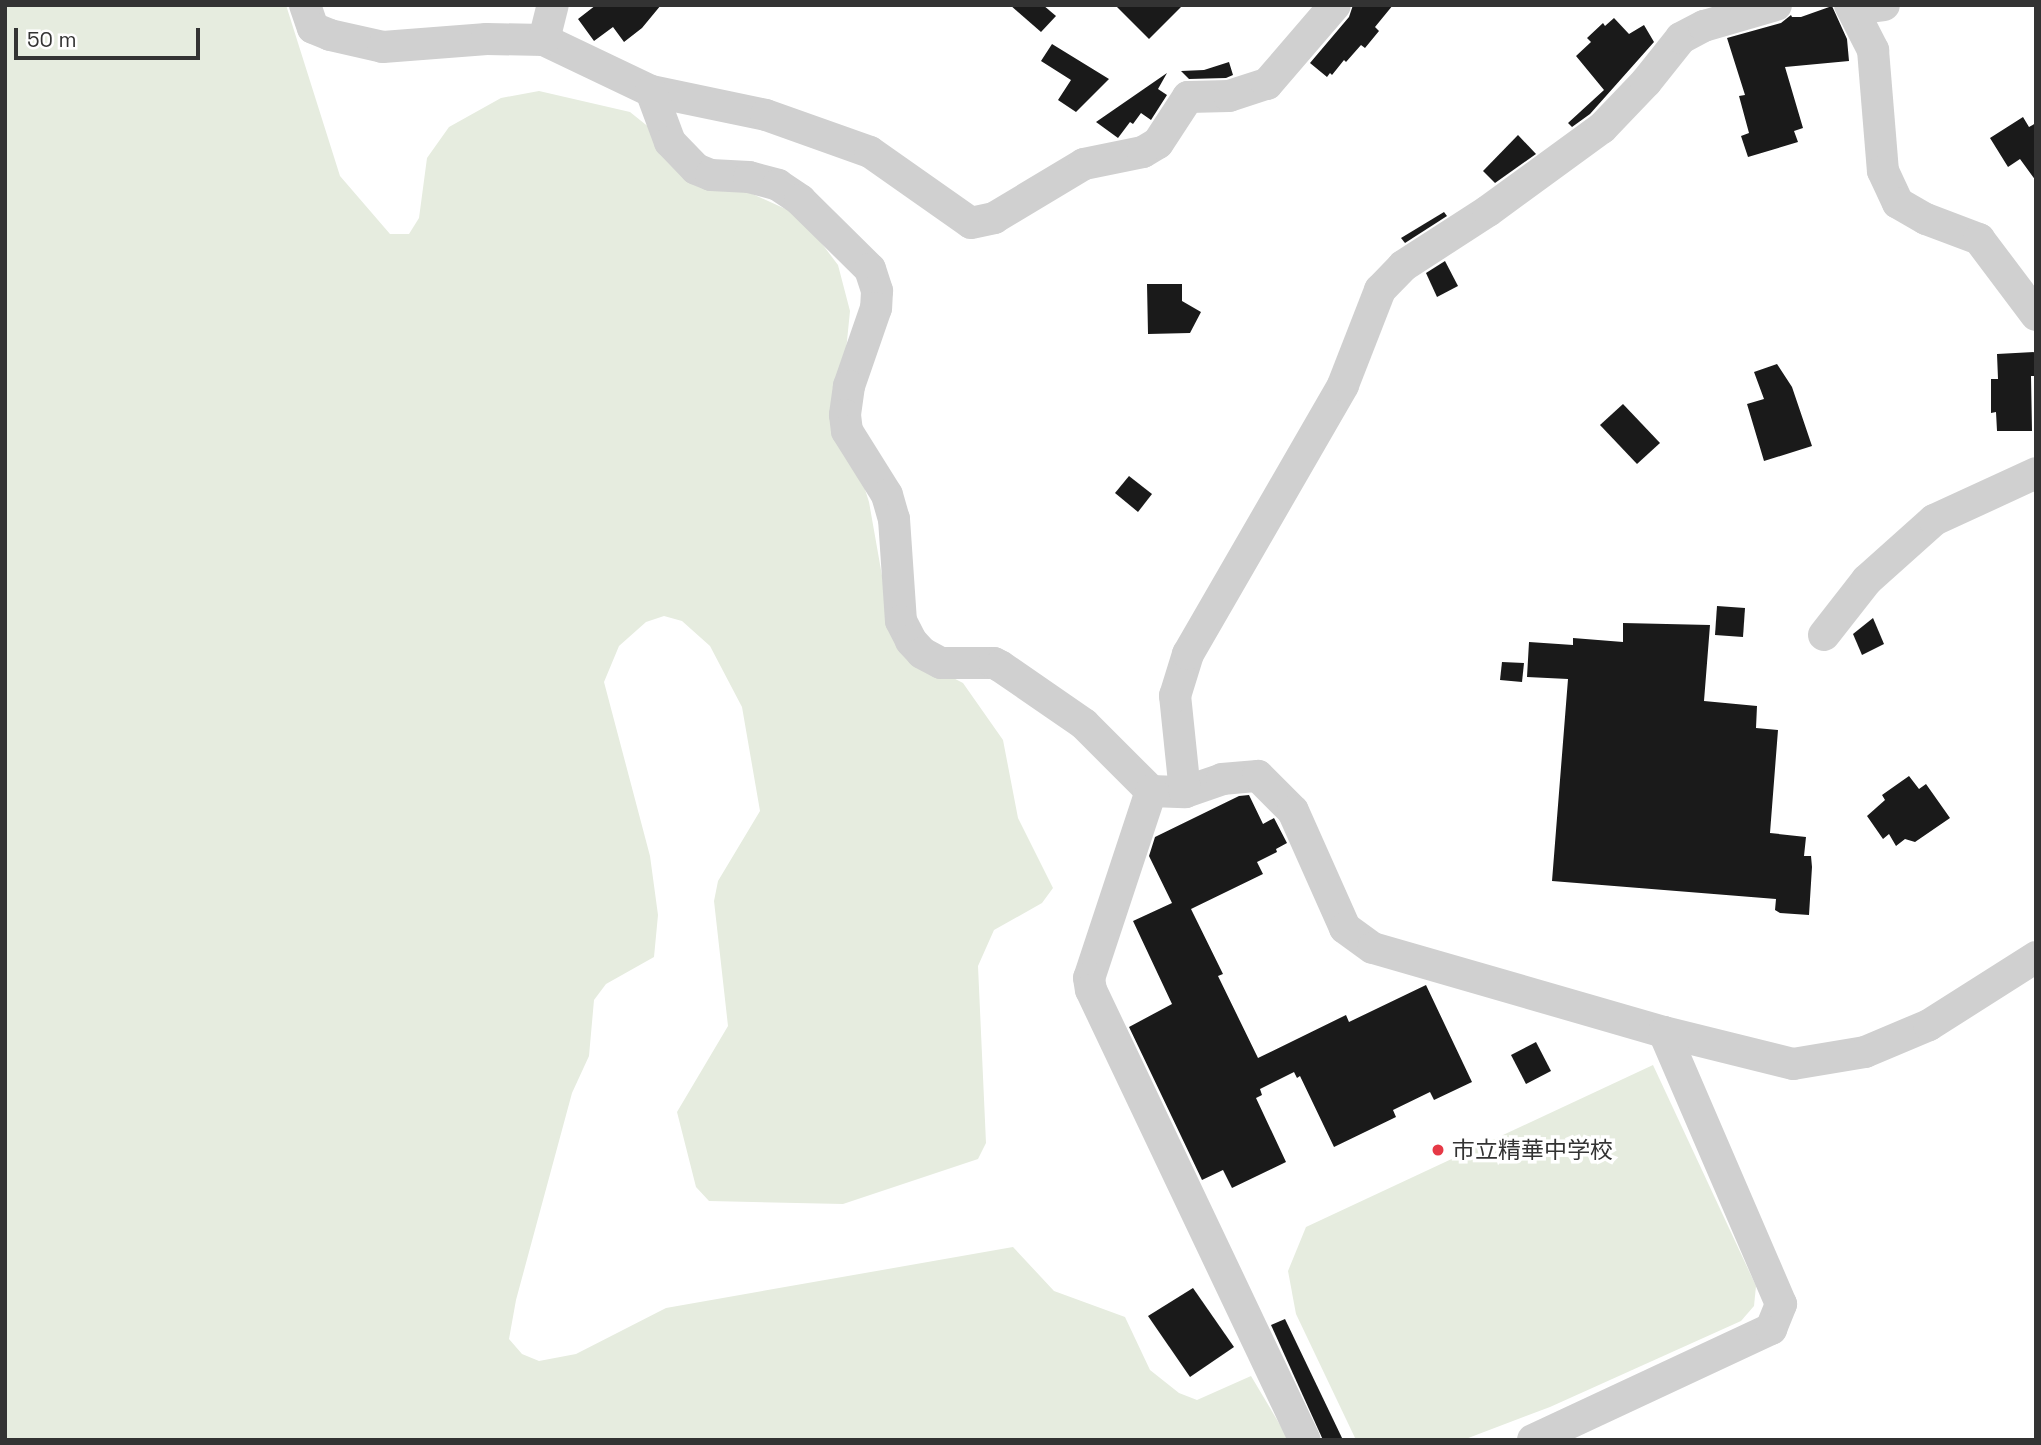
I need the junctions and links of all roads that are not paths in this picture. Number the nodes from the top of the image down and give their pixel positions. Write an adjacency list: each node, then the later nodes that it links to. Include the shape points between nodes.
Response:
1 (305, 5): 7 (street, via 313,28 383,47)
2 (553, 5): 7 (street)
3 (1335, 5): 8 (street, via 1267,84 1229,96 1188,97 1158,143 1143,152 1084,164 994,218 971,223 870,152 766,115)
4 (1776, 5): 13 (street, via 1704,26 1681,38 1602,128 1403,266 1380,290 1343,385 1188,653 1175,696)
5 (1884, 5): 6 (street)
6 (1852, 7): 9 (street, via 1873,50 1883,171 1898,203 1979,239)
7 (544, 40): 8 (street)
8 (651, 91): 12 (street, via 670,142 696,169 778,185 800,200 870,269 877,291 876,308 849,386 845,415 848,431 887,495 894,519 901,621 911,641 941,663 1000,666 1084,724)
9 (2036, 315)
10 (2036, 472): 11 (street, via 1934,520 1867,580)
11 (1825, 635)
12 (1151, 791): 13 (street); 16 (street, via 1089,978 1091,990)
13 (1185, 792): 15 (street, via 1222,779 1258,776 1293,811 1345,928 1373,948)
14 (2036, 957): 15 (street, via 1929,1025 1865,1052 1793,1064)
15 (1664, 1032): 17 (street, via 1781,1304 1771,1329)
16 (1305, 1440)
17 (1533, 1440)

